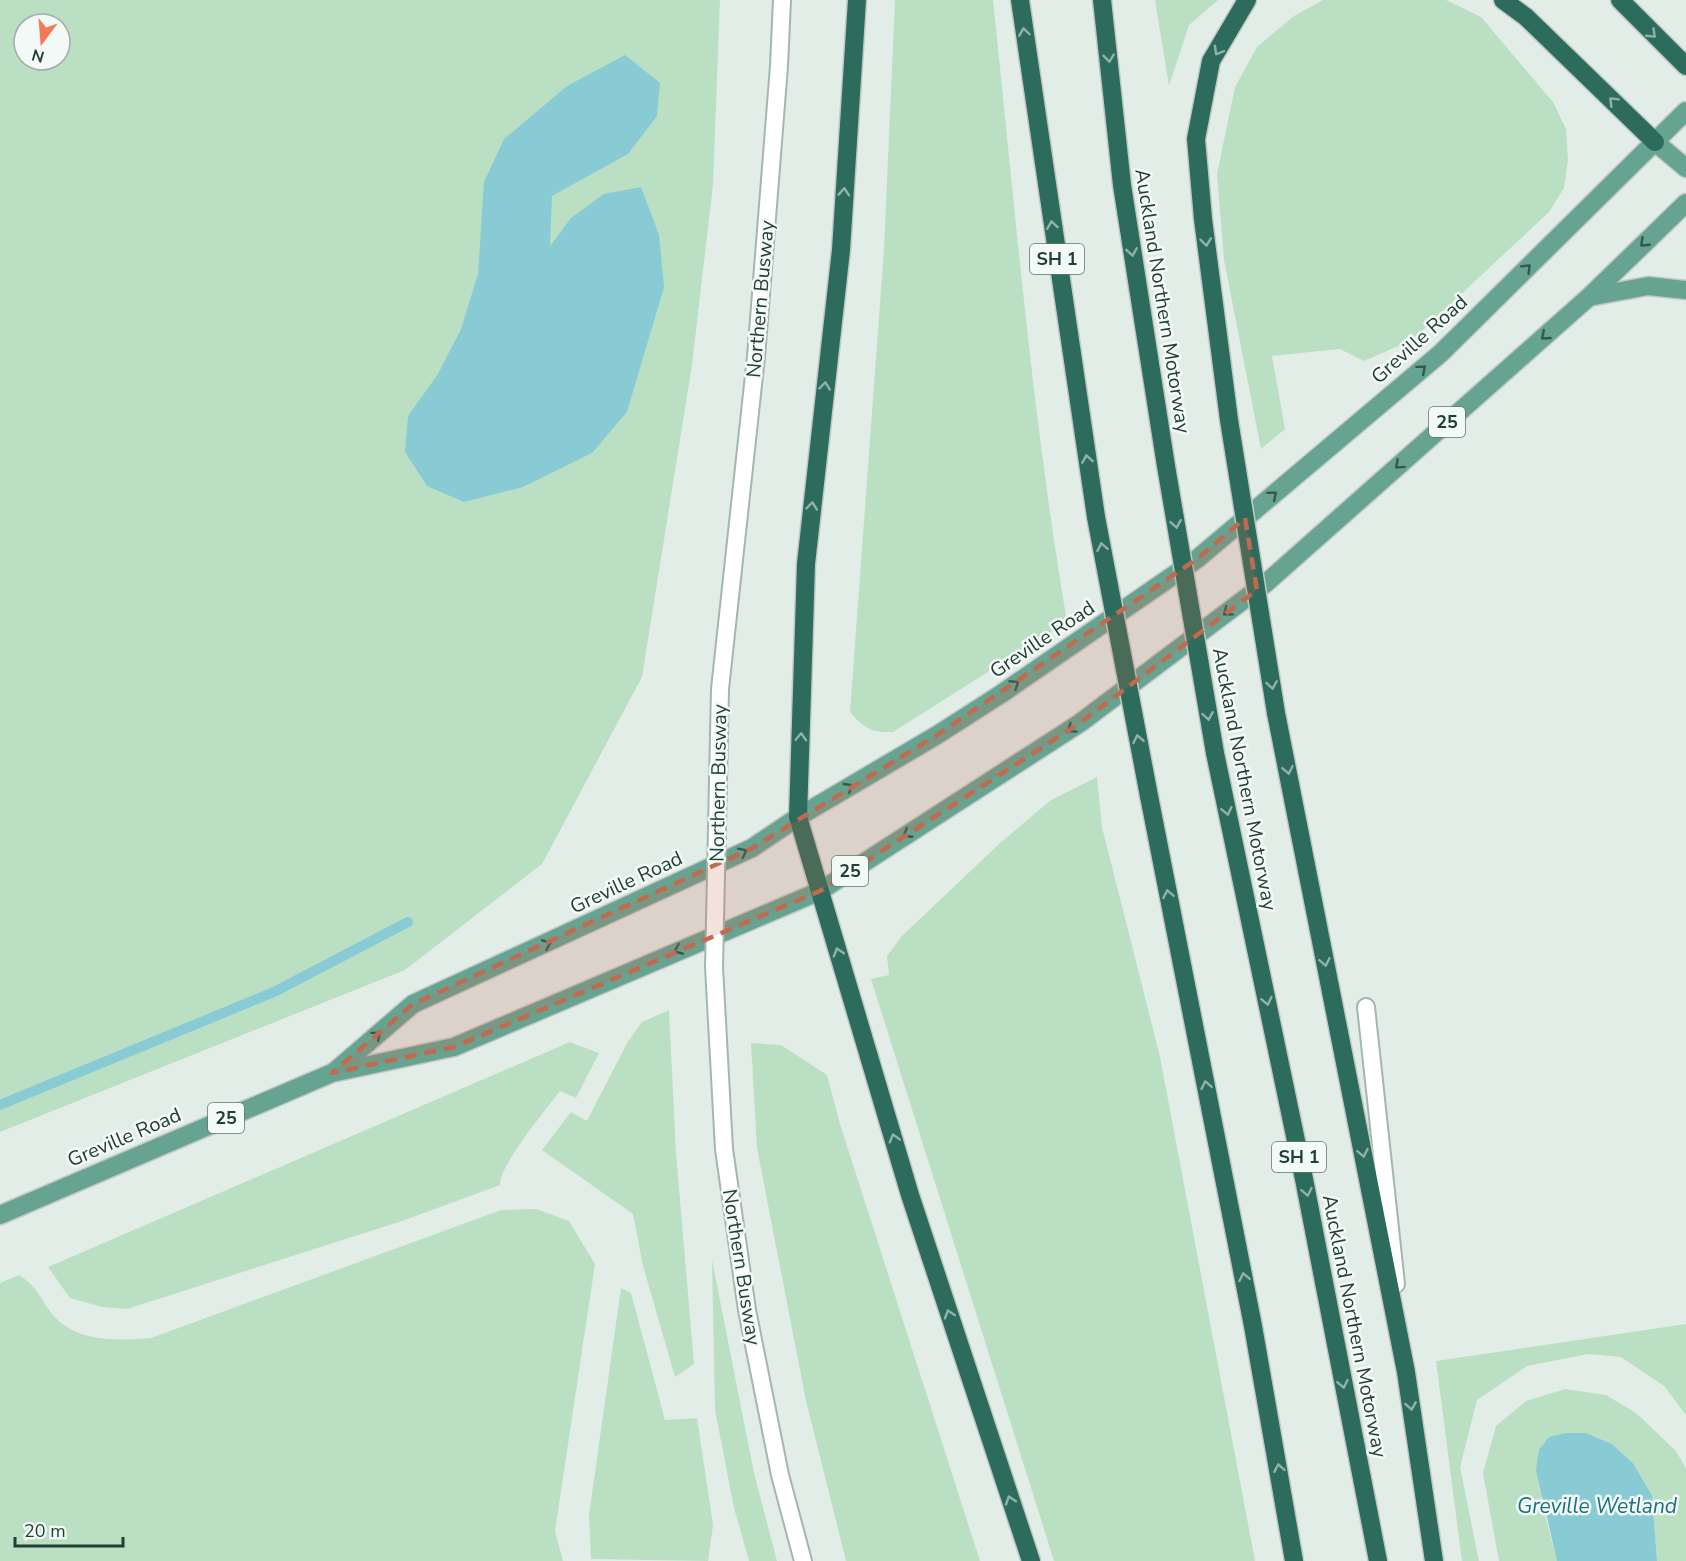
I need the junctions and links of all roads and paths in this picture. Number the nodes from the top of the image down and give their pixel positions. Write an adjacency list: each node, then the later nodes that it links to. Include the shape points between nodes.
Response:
1 (782, 0): 21 (lane, Northern Busway, bridge, via 756,357 720,688 714,967 724,1149 747,1310 780,1474)
2 (857, 0): 15 (highway, one-way to 2, via 806,564 840,250)
3 (1020, 0): 23 (highway, SH 1, one-way to 3, bridge, via 1253,1326 1096,517)
4 (1102, 0): 24 (highway, Auckland Northern Motorway / SH 1, one-way to 24, bridge, via 1122,185 1215,753 1304,1179)
5 (1247, 0): 20 (highway, one-way to 20, bridge, via 1211,61 1196,139 1203,219 1229,420 1276,713)
6 (1503, 0): 10 (highway, one-way to 6, via 1526,17)
7 (1620, 0): 8 (highway, one-way to 8)
8 (1686, 66)
9 (1686, 111): 10 (main road, Greville Road / 25)
10 (1655, 142): 11 (main road); 15 (main road, Greville Road / 25, one-way to 10, via 955,723 1197,559 1441,353)
11 (1686, 168)
12 (1686, 203): 14 (main road, Greville Road / 25, one-way to 14)
13 (1686, 290): 14 (main road, via 1648,286)
14 (1589, 297): 16 (main road, Greville Road / 25, one-way to 16, via 1266,583 1080,723)
15 (798, 817): 16 (highway); 18 (main road, Greville Road / 25, one-way to 15, via 413,1004 752,848)
16 (820, 891): 18 (main road, Greville Road / 25, one-way to 18, via 454,1047); 22 (highway, one-way to 16, via 910,1195)
17 (1366, 1007): 20 (lane)
18 (332, 1073): 19 (main road, Greville Road / 25)
19 (0, 1215)
20 (1406, 1372): 25 (highway, one-way to 25)
21 (803, 1561)
22 (1030, 1561)
23 (1294, 1561)
24 (1378, 1561)
25 (1434, 1561)

